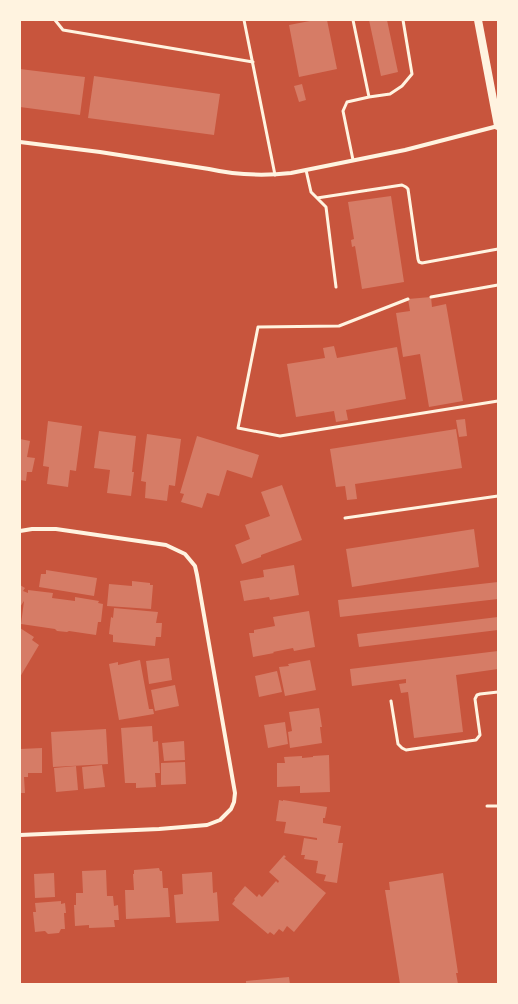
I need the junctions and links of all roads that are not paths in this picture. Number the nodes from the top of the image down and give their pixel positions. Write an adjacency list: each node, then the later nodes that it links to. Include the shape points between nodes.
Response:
1 (55, 20): 6 (lane, via 63,30)
2 (244, 20): 6 (lane)
3 (353, 20): 7 (lane)
4 (403, 20): 7 (lane, via 412,74 402,86 390,94)
5 (478, 20): 8 (main road)
6 (253, 62): 12 (lane)
7 (369, 97): 10 (lane, via 347,102 343,111)
8 (498, 126): 10 (street, via 405,150)
9 (20, 142): 12 (street, via 225,172)
10 (353, 160): 11 (street)
11 (306, 170): 12 (street); 13 (lane, via 312,192)
12 (275, 175)
13 (317, 198): 14 (lane, via 406,186 419,262); 16 (lane, via 326,208)
14 (498, 249)
15 (498, 285): 17 (lane)
16 (336, 287)
17 (431, 297)
18 (408, 299): 19 (lane, via 339,326 258,327 238,428 280,436)
19 (498, 401)
20 (498, 496): 21 (lane)
21 (345, 518)
22 (20, 531): 27 (street, via 56,529 166,546 185,554 197,575 235,793 231,809 220,820 207,825)
23 (498, 692): 24 (lane, via 480,694 475,699 480,735 476,740 406,750 398,744)
24 (391, 702)
25 (487, 806): 26 (lane)
26 (498, 806)
27 (20, 836)

